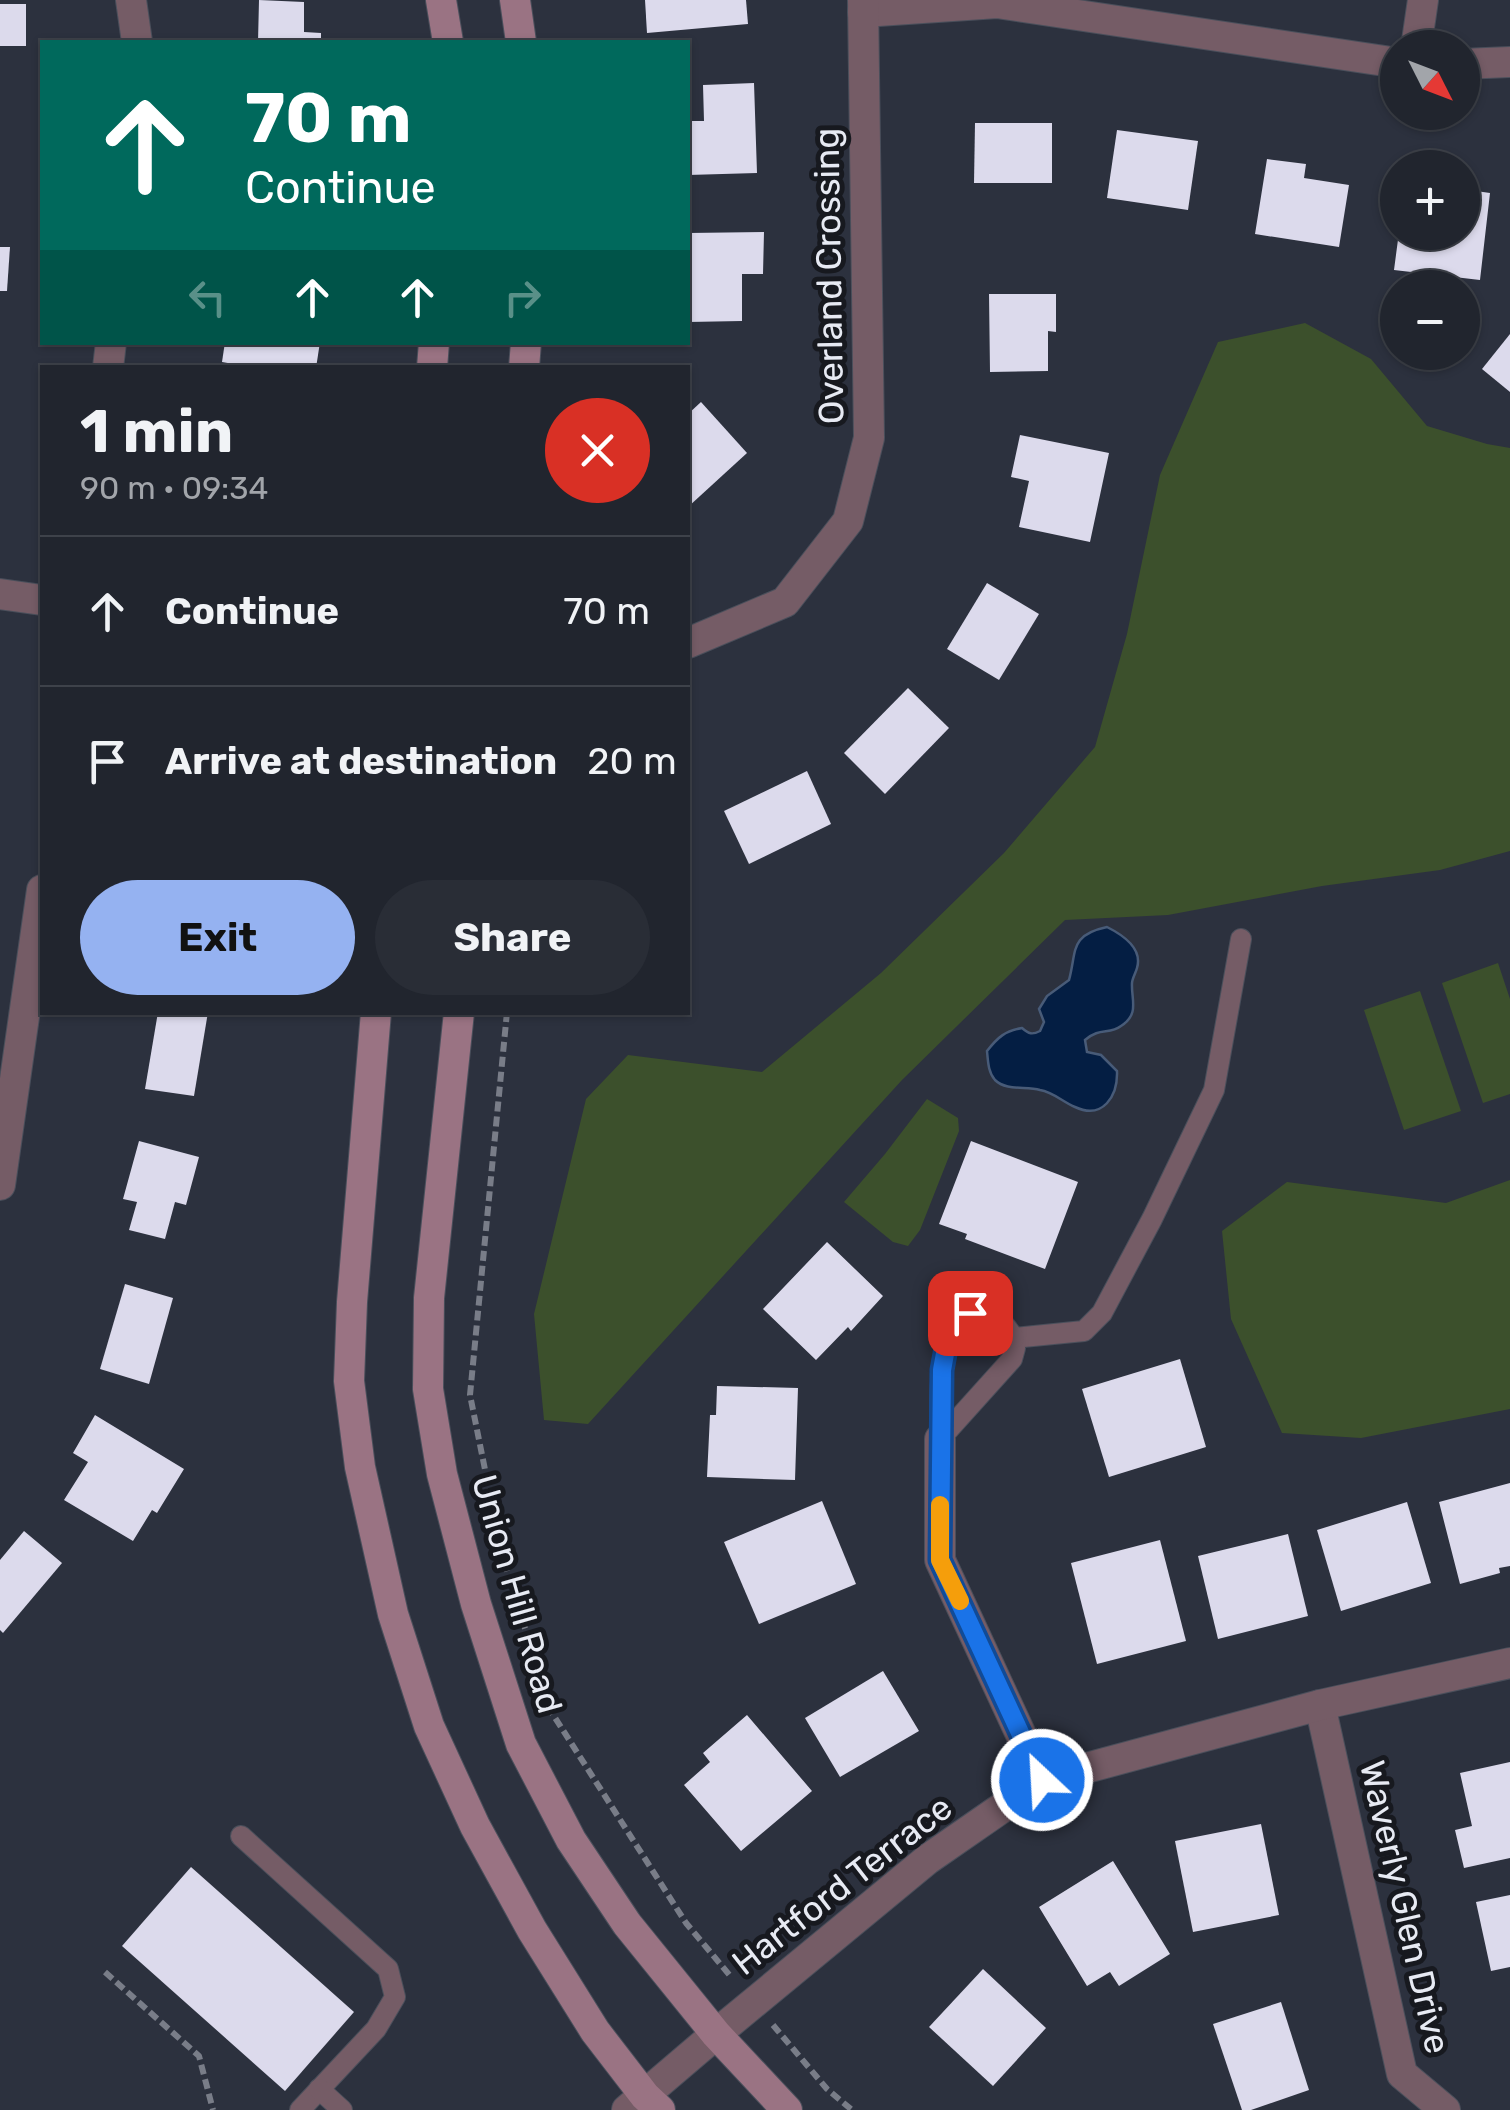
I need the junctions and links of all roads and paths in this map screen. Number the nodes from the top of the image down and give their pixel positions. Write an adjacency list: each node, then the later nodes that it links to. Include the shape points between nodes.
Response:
1 (131, 0): 7 (street)
2 (441, 0): 8 (street)
3 (515, 0): 9 (street)
4 (1423, 0): 6 (street)
5 (863, 6): 10 (street, via 996,3); 15 (street, Overland Crossing, via 870,438 848,521 785,602)
6 (1419, 30)
7 (137, 40)
8 (448, 40)
9 (522, 40)
10 (1380, 61)
11 (1510, 62): 12 (street)
12 (1480, 63)
13 (0, 594): 14 (street)
14 (40, 600)
15 (690, 642)
16 (40, 904): 21 (street)
17 (1241, 939): 22 (lane, via 1214,1090 1102,1313 1084,1331)
18 (376, 1015): 32 (street, via 349,1381 360,1468 393,1614 429,1726 475,1826 532,1930)
19 (459, 1015): 30 (street, Union Hill Road, via 429,1298 428,1388 442,1474 522,1744 571,1840 617,1910)
20 (506, 1015): 29 (path, via 470,1396 503,1559 552,1713 686,1923)
21 (0, 1185)
22 (1014, 1338): 23 (lane, via 1012,1359); 23 (lane, via 990,1313 970,1313 949,1332)
23 (940, 1439): 26 (street, via 940,1560)
24 (1510, 1663): 25 (street, Hartford Terrace)
25 (1320, 1705): 26 (street, Hartford Terrace); 38 (street, Waverly Glen Drive, via 1402,2074)
26 (1042, 1780): 29 (street, Hartford Terrace, via 928,1859)
27 (241, 1836): 31 (lane, via 388,1970 395,1998 376,2029)
28 (106, 1972): 33 (path, via 199,2056)
29 (754, 2003): 30 (street, Hartford Terrace); 37 (path)
30 (716, 2034): 32 (street, Hartford Terrace); 36 (street, Union Hill Road)
31 (319, 2090): 34 (lane); 35 (lane)
32 (644, 2105)
33 (213, 2110)
34 (300, 2110)
35 (342, 2110)
36 (787, 2110)
37 (852, 2110)
38 (1445, 2110)

